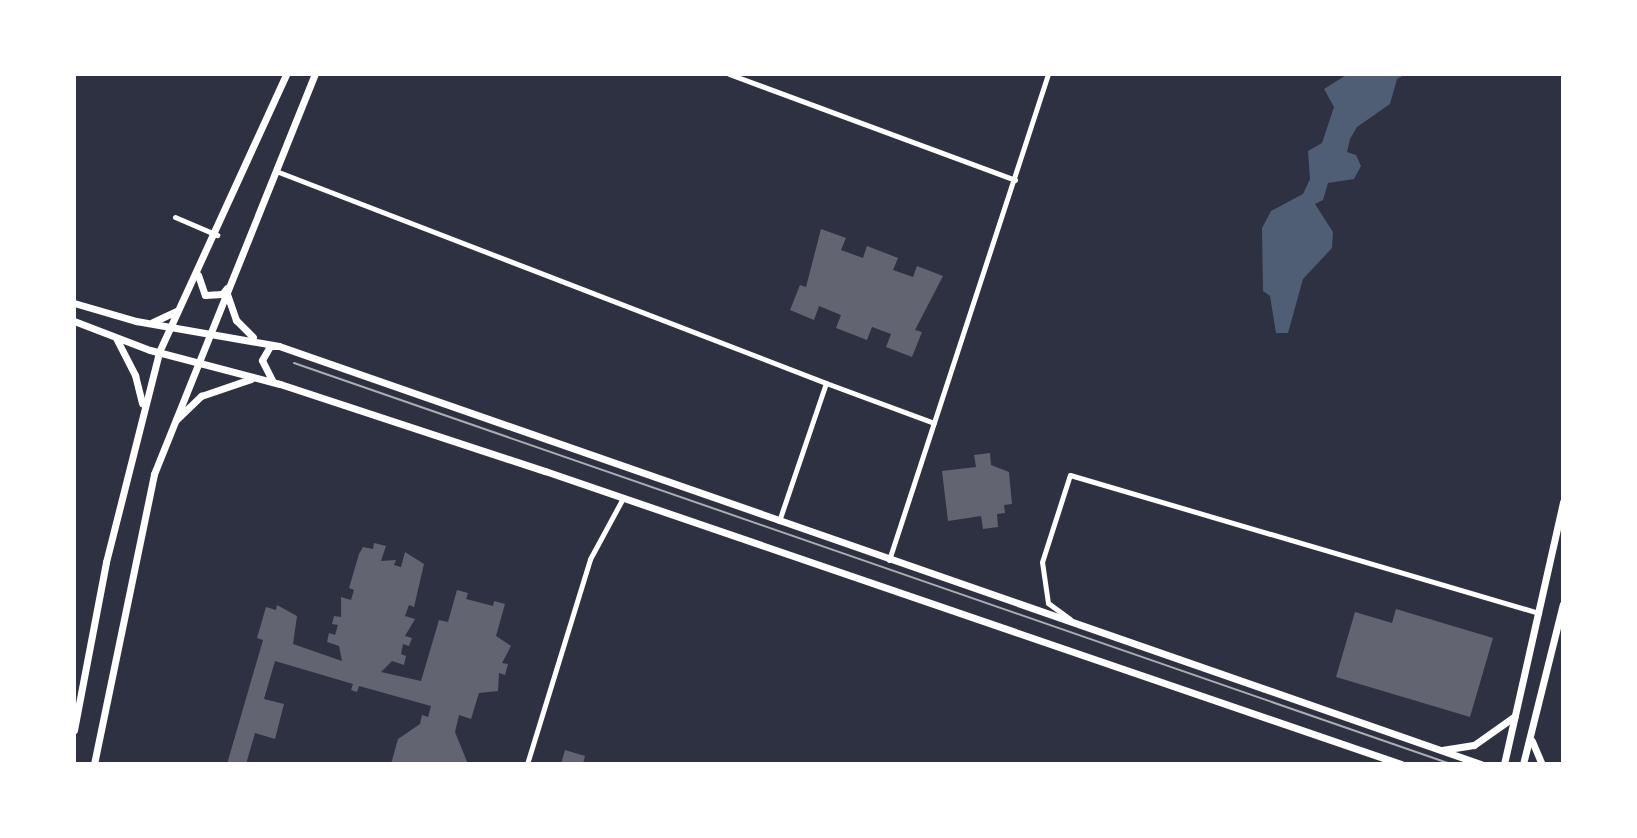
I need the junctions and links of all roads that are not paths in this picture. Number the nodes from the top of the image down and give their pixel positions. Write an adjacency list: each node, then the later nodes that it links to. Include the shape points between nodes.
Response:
1 (286, 74): 8 (street)
2 (315, 74): 5 (street)
3 (729, 74): 6 (street)
4 (1048, 74): 6 (street)
5 (276, 171): 10 (street); 24 (street)
6 (1015, 180): 27 (street)
7 (175, 217): 8 (street)
8 (217, 235): 9 (street)
9 (198, 273): 10 (street, via 205,295 222,294); 13 (street)
10 (231, 283): 11 (street)
11 (227, 294): 17 (street); 19 (street, via 236,320)
12 (74, 303): 15 (street)
13 (179, 309): 15 (street); 16 (street)
14 (74, 321): 18 (street)
15 (148, 323): 16 (street)
16 (171, 326): 17 (street); 21 (street)
17 (210, 331): 19 (street); 22 (street)
18 (114, 336): 21 (street); 26 (street, via 135,375)
19 (258, 340): 20 (street)
20 (279, 346): 25 (street, via 270,346 262,360 264,372); 31 (street)
21 (159, 352): 22 (street); 26 (street)
22 (197, 362): 23 (street); 28 (street)
23 (257, 377): 25 (street); 28 (street, via 211,391)
24 (826, 383): 27 (street); 31 (street)
25 (280, 384): 29 (street)
26 (142, 406): 37 (street)
27 (934, 423): 32 (street)
28 (172, 424): 40 (street, via 144,510)
29 (623, 497): 41 (street, via 590,559); 42 (street)
30 (1563, 502): 34 (street)
31 (779, 522): 32 (street)
32 (889, 560): 35 (street)
33 (1563, 604): 38 (street)
34 (1540, 613): 35 (street, via 1070,475 1042,562 1042,586 1048,603); 36 (street)
35 (1081, 627): 39 (street)
36 (1517, 714): 39 (street, via 1474,745); 44 (street)
37 (74, 730)
38 (1532, 732): 45 (street); 46 (street)
39 (1435, 750): 43 (street)
40 (94, 764)
41 (527, 764)
42 (1401, 764)
43 (1481, 764)
44 (1504, 764)
45 (1523, 764)
46 (1542, 764)

